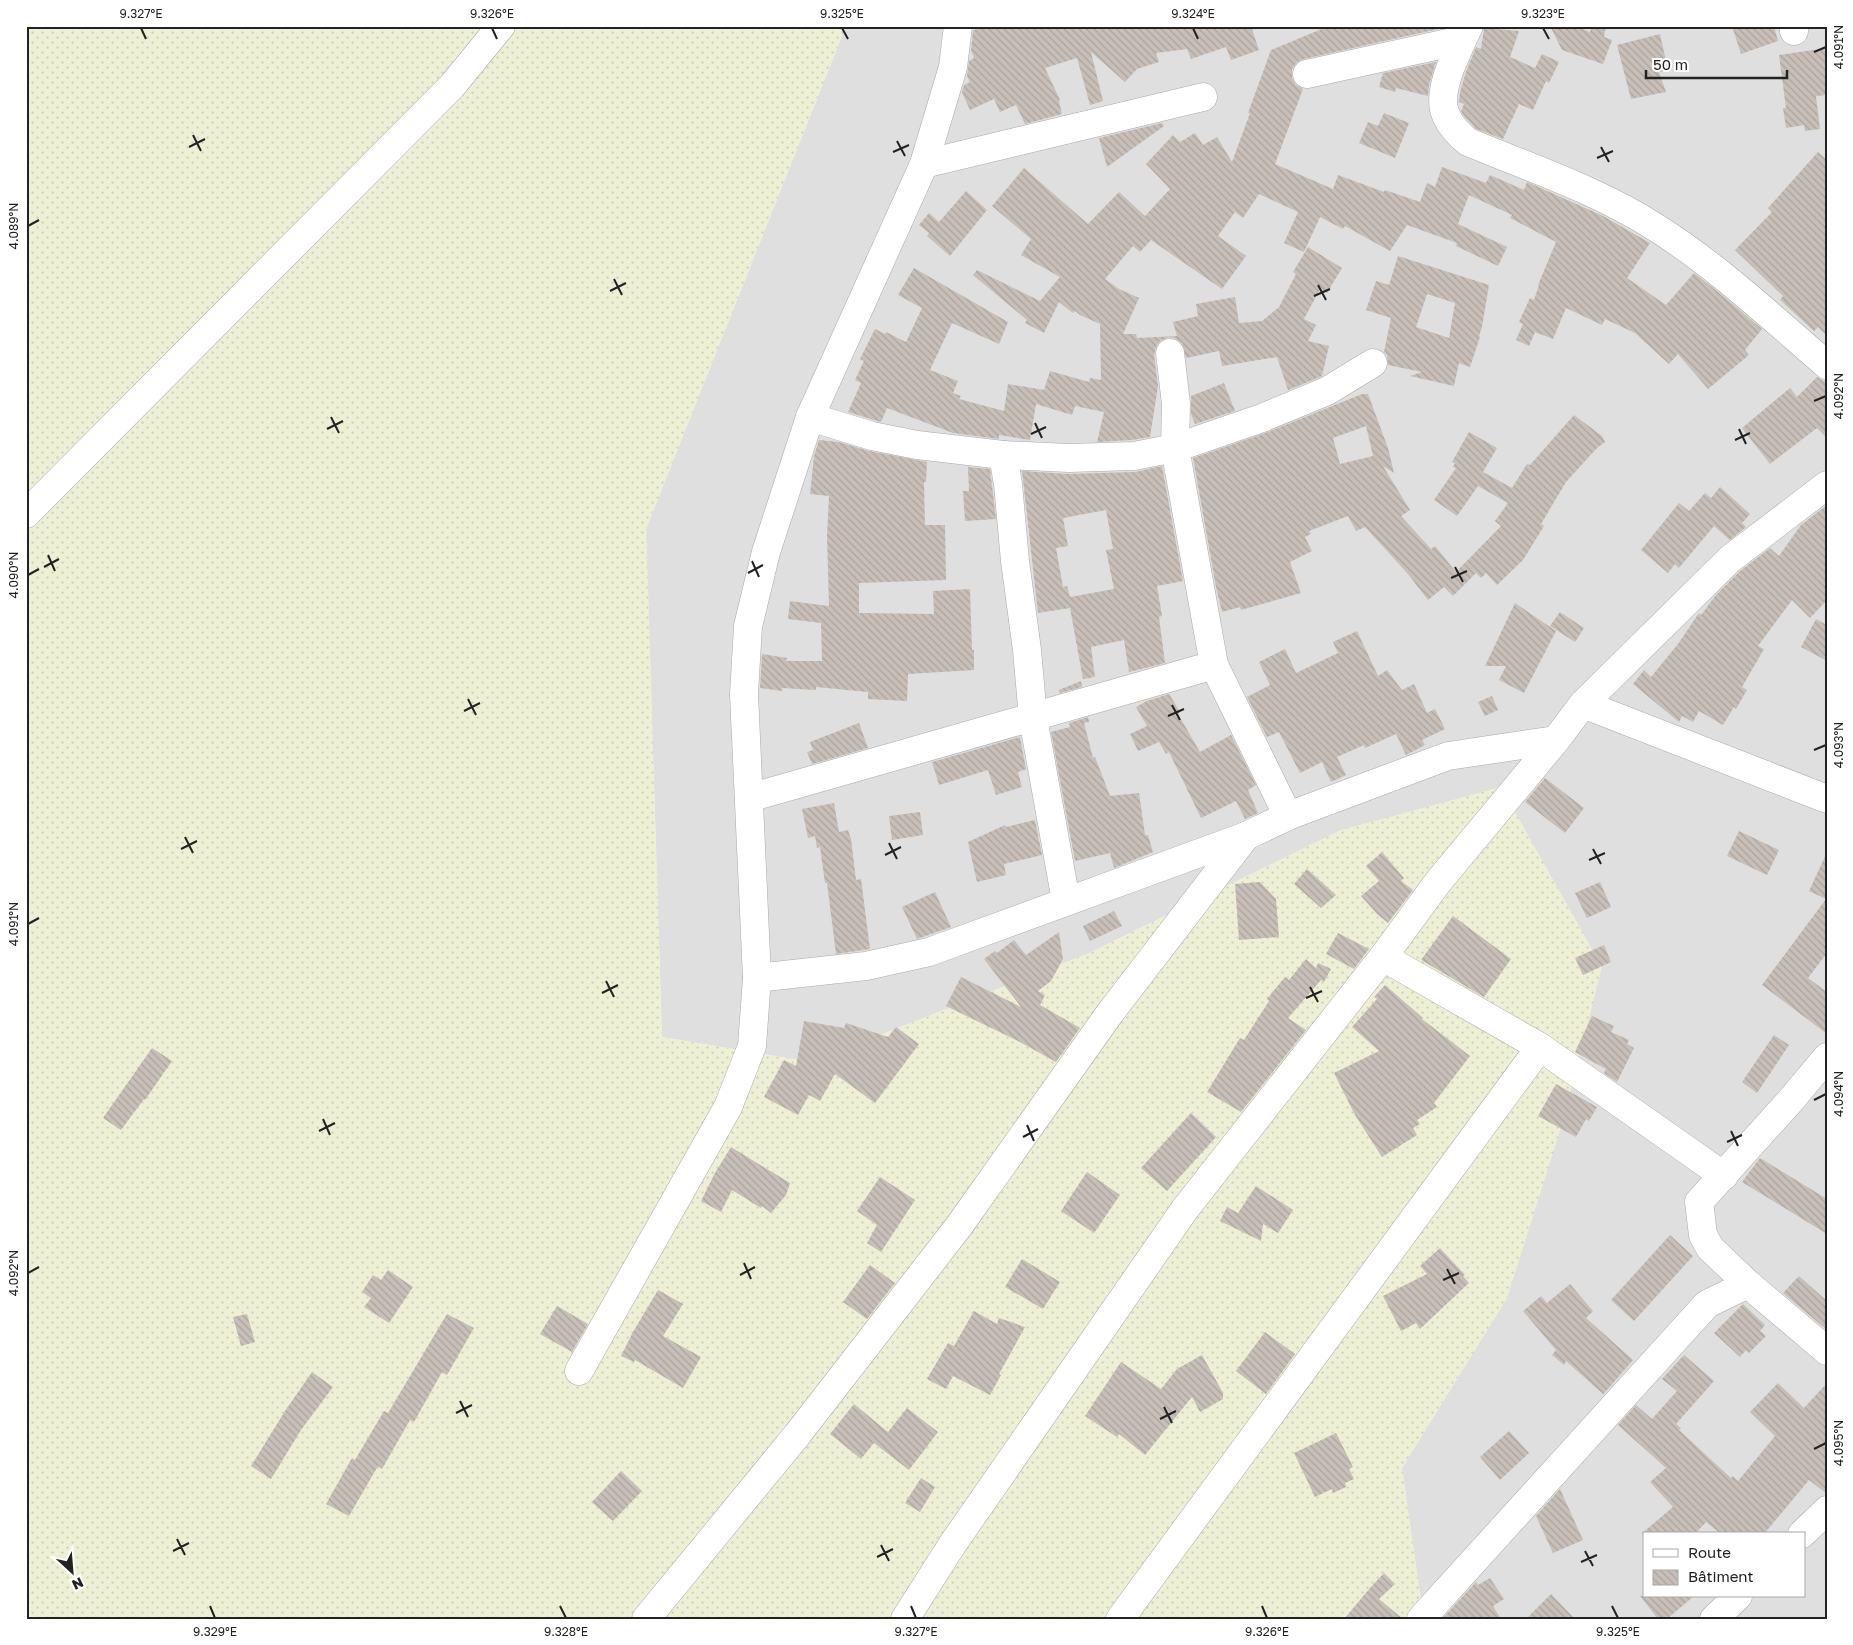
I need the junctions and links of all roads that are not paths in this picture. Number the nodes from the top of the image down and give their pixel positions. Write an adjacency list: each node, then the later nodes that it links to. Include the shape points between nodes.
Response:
1 (501, 26): 14 (street, via 452,86)
2 (958, 26): 6 (street, via 953,67)
3 (1465, 33): 4 (street); 9 (street, via 1443,86 1442,102 1455,131 1468,142 1597,195 1654,227 1714,269)
4 (1307, 74)
5 (1203, 97): 6 (street)
6 (924, 164): 10 (street)
7 (1170, 353): 11 (street, via 1176,404)
8 (1373, 363): 11 (street, via 1327,391)
9 (1827, 365)
10 (810, 417): 12 (street, via 872,436 916,445); 19 (street, via 766,552 748,626 744,694)
11 (1175, 448): 12 (street, via 1134,456); 15 (street)
12 (1003, 455): 17 (street)
13 (1827, 485): 16 (street, via 1730,559)
14 (26, 514)
15 (1214, 665): 17 (street); 21 (street)
16 (1583, 704): 18 (street); 20 (street)
17 (1033, 718): 19 (street); 23 (street)
18 (1556, 740): 21 (street, via 1448,756); 24 (street, via 1438,882)
19 (749, 798): 25 (street)
20 (1827, 799)
21 (1288, 816): 22 (street)
22 (1246, 836): 23 (street); 35 (street, via 1110,1013 960,1226 797,1435)
23 (1066, 901): 25 (street, via 929,952 866,966)
24 (1383, 956): 26 (street); 36 (street, via 1185,1208 952,1545)
25 (757, 978): 31 (street, via 752,1046 728,1107)
26 (1540, 1047): 28 (street); 37 (street)
27 (1827, 1057): 28 (street)
28 (1724, 1176): 29 (street, via 1699,1202 1703,1235 1710,1248)
29 (1748, 1284): 30 (street); 38 (street, via 1707,1304)
30 (1827, 1351)
31 (579, 1371)
32 (1827, 1510): 33 (street)
33 (1804, 1532)
34 (1736, 1598): 39 (street)
35 (646, 1619)
36 (905, 1619)
37 (1120, 1619)
38 (1421, 1619)
39 (1714, 1619)

